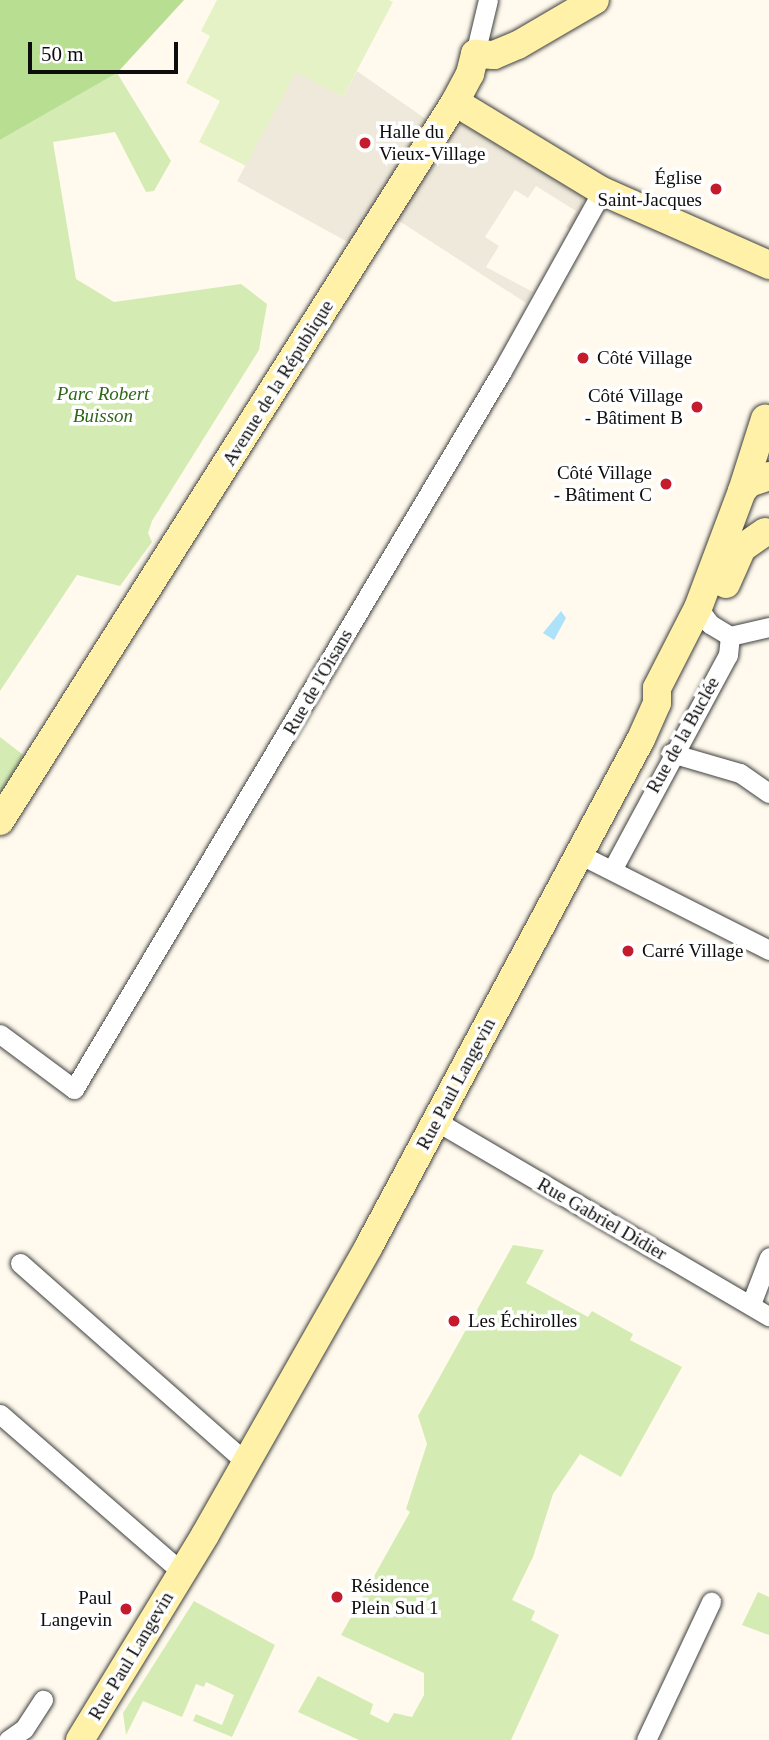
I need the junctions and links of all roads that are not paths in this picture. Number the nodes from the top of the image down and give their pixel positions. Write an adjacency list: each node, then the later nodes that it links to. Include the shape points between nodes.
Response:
1 (488, 0): 3 (street)
2 (595, 0): 3 (street, via 518,45 494,55)
3 (475, 54): 4 (street, Avenue de la République)
4 (454, 102): 5 (street); 16 (street, Avenue de la République)
5 (602, 191): 6 (street); 20 (street, Rue de l'Oisans, via 488,395 74,1089)
6 (769, 265)
7 (767, 409): 8 (street, via 763,446); 10 (street, Rue Paul Langevin)
8 (769, 464)
9 (769, 476): 10 (street, via 749,483)
10 (741, 496): 11 (street, via 748,525); 12 (street, Rue Paul Langevin)
11 (767, 531): 12 (street, Rue Paul Langevin, via 736,557)
12 (713, 623): 13 (street); 14 (street, Rue de la Buclée, via 728,654); 17 (street, Rue Paul Langevin, via 673,689 657,703)
13 (769, 627)
14 (671, 753): 15 (street, via 740,773); 18 (street, Rue de la Buclée)
15 (769, 793)
16 (0, 821)
17 (579, 854): 18 (street); 21 (street, Rue Paul Langevin)
18 (612, 870): 19 (street)
19 (769, 950)
20 (0, 1034)
21 (436, 1121): 24 (street, Rue Gabriel Didier); 27 (street, Rue Paul Langevin)
22 (769, 1257): 24 (street)
23 (20, 1263): 27 (street)
24 (751, 1304): 25 (street, Rue Gabriel Didier)
25 (769, 1316)
26 (0, 1414): 28 (street, Rue Paul Langevin)
27 (246, 1462): 28 (street, Rue Paul Langevin)
28 (182, 1572): 32 (street, Rue Paul Langevin)
29 (711, 1602): 33 (street)
30 (43, 1700): 31 (street, via 24,1729)
31 (8, 1740)
32 (80, 1740)
33 (646, 1740)

